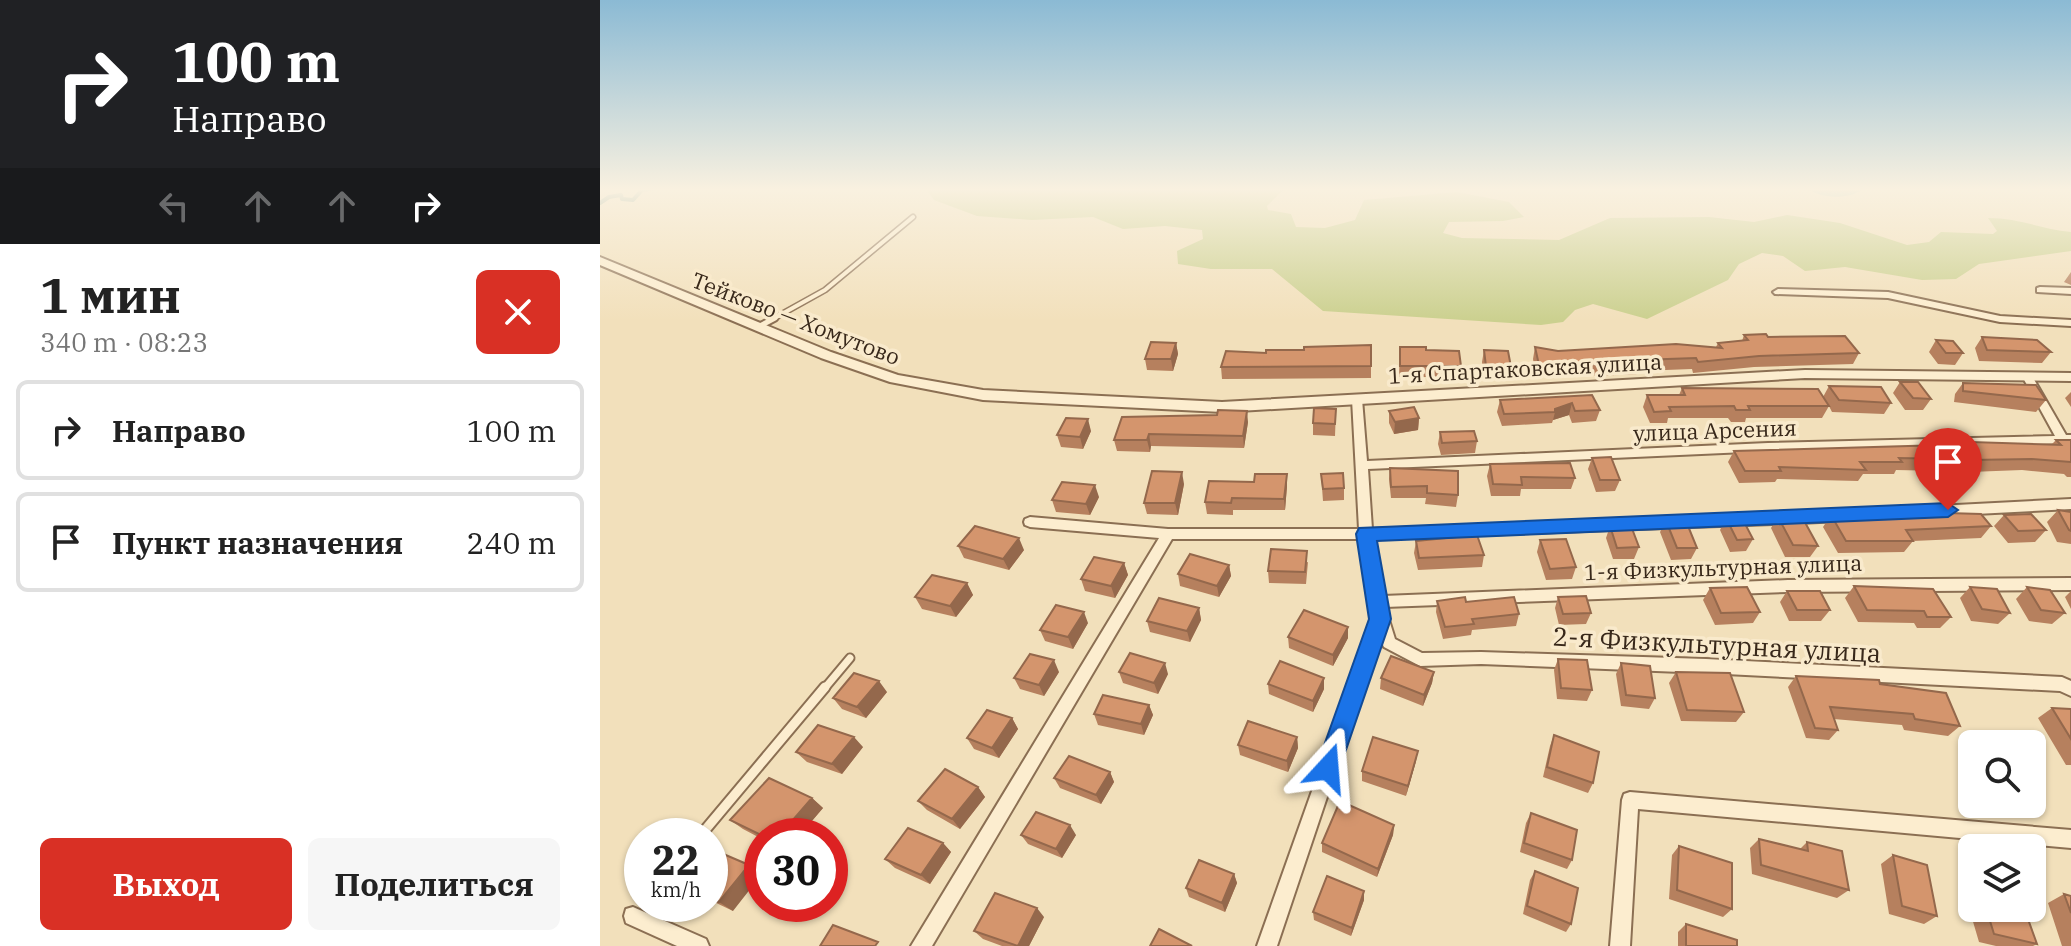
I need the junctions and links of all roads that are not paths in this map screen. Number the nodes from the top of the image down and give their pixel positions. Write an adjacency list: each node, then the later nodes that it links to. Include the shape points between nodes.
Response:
1 (895, 232): 7 (lane, via 825,290)
2 (600, 261): 7 (street, Тейково — Хомутово)
3 (2040, 290): 4 (street)
4 (2071, 291)
5 (1778, 292): 6 (street, via 1888,295 2000,319)
6 (2071, 323)
7 (758, 327): 10 (street, Тейково — Хомутово, via 895,379)
8 (2027, 376): 9 (street, 1-я Спартаковская улица); 11 (street, 1-я Спартаковская улица, via 1805,374); 12 (street)
9 (2071, 377)
10 (983, 395): 11 (street, 1-я Спартаковская улица, via 1222,407)
11 (1357, 399): 13 (street)
12 (2067, 439): 13 (street, улица Арсения)
13 (1360, 465): 17 (street)
14 (2069, 507): 17 (street)
15 (1030, 522): 16 (street)
16 (1168, 534): 17 (street); 27 (street)
17 (1366, 534): 19 (street)
18 (2071, 584): 19 (street, 1-я Физкультурная улица, via 1788,586)
19 (1377, 602): 20 (street)
20 (1380, 619): 22 (street, 2-я Физкультурная улица, via 1389,643 1420,660 1706,666 2062,684); 28 (street)
21 (850, 658): 23 (lane)
22 (2071, 689)
23 (715, 818)
24 (2071, 839): 29 (street, via 1630,800)
25 (658, 922): 26 (street)
26 (699, 946)
27 (921, 946)
28 (1267, 946)
29 (1620, 946)

